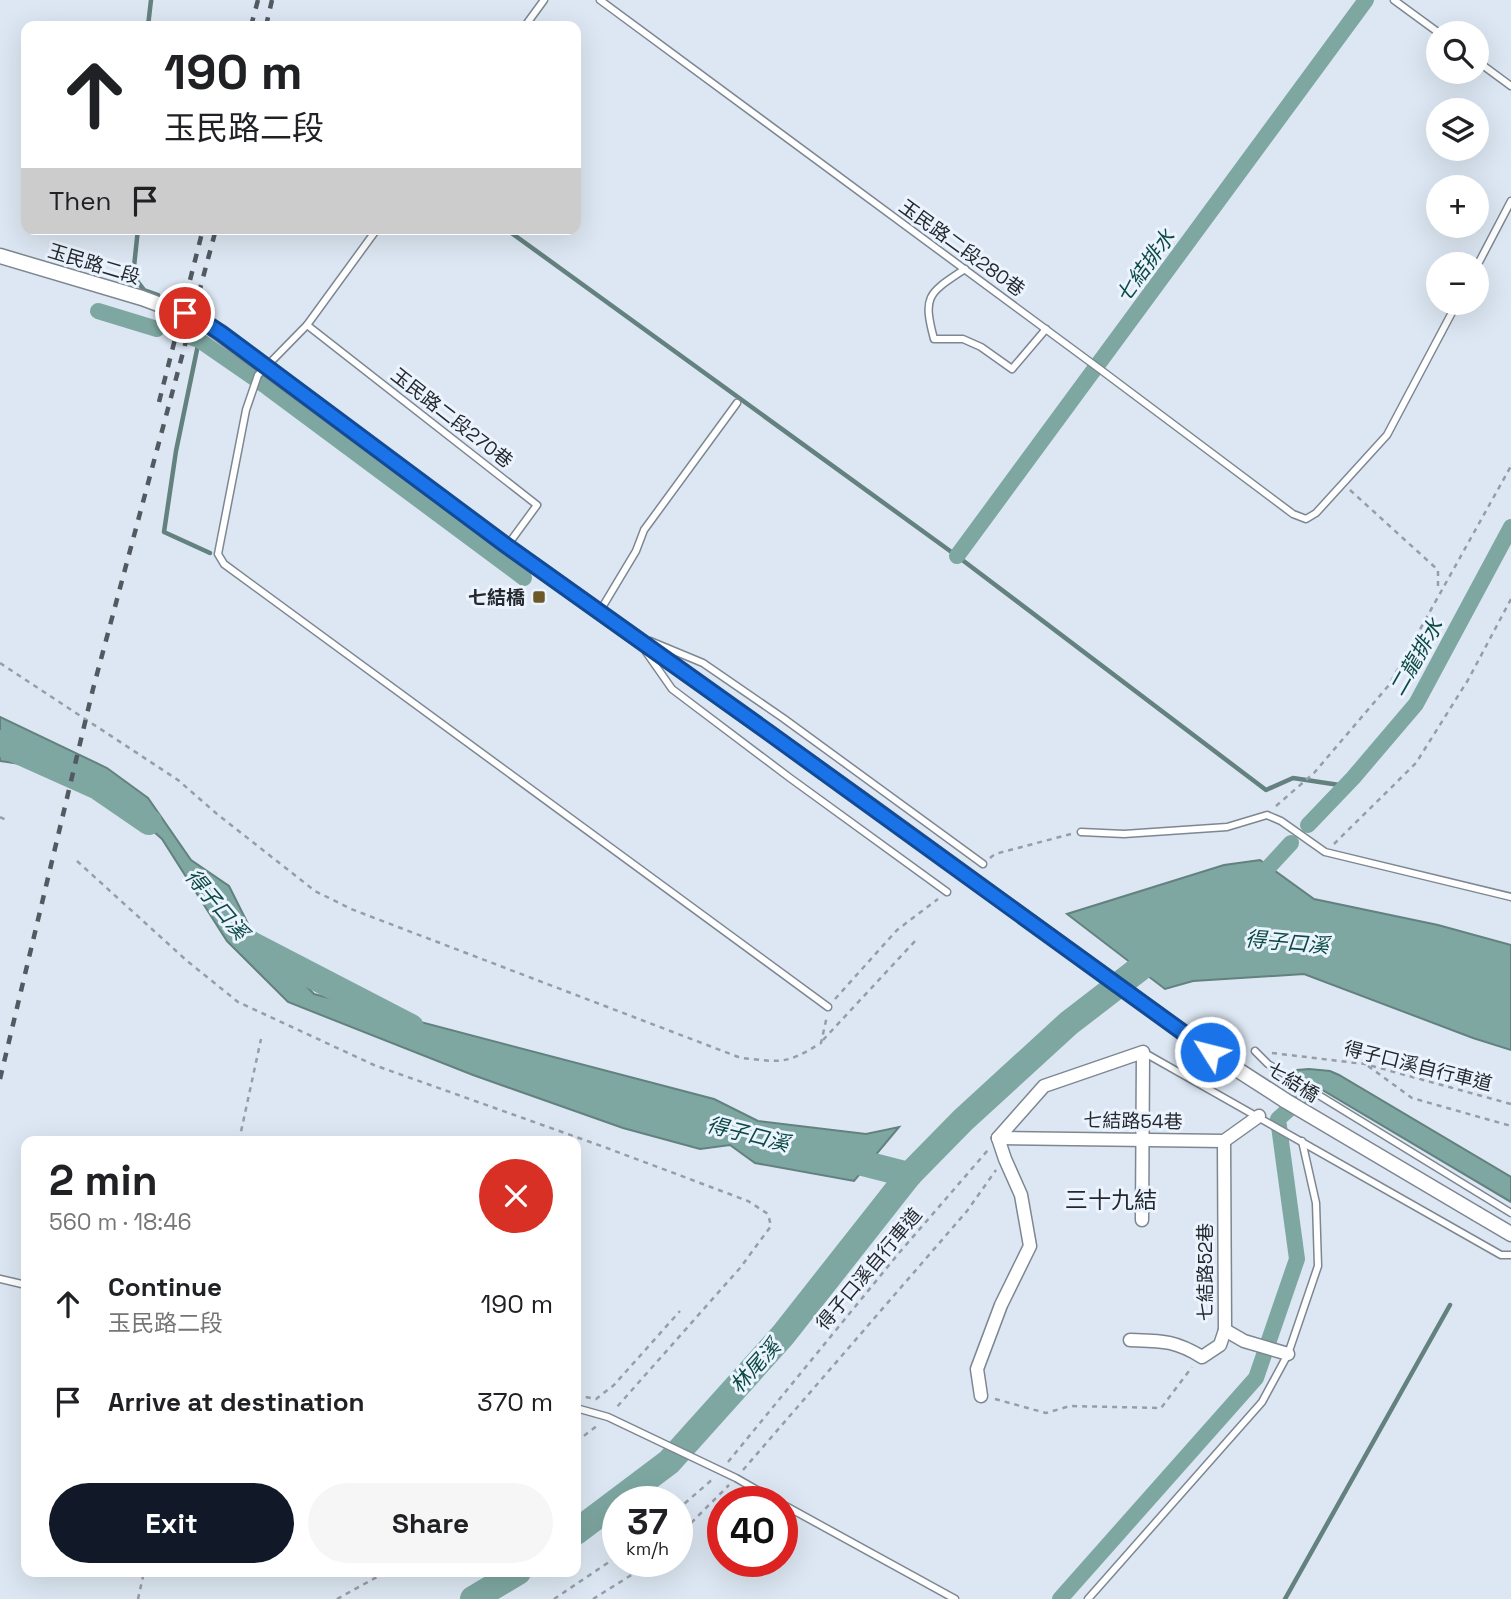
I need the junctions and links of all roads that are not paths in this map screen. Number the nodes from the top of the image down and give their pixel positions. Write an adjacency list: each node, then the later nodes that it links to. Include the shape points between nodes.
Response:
1 (544, 0): 4 (lane)
2 (600, 0): 12 (lane, 玉民路二段280巷)
3 (1394, 0): 5 (lane)
4 (529, 21)
5 (1426, 23)
6 (1489, 70): 7 (lane)
7 (1511, 86)
8 (1511, 201): 10 (lane)
9 (373, 235): 14 (lane)
10 (1484, 252)
11 (0, 256): 16 (street, 玉民路二段, via 201,320)
12 (965, 269): 15 (lane, 玉民路二段280巷); 15 (lane, via 937,288 928,301 933,339 964,339 1012,369)
13 (1451, 315): 15 (lane, 玉民路二段280巷, via 1387,435 1306,519 1293,514)
14 (307, 325): 16 (lane); 18 (lane, 玉民路二段270巷, via 537,505)
15 (1046, 329)
16 (267, 367): 18 (street, 玉民路二段); 26 (lane, via 258,375 246,410 218,554 224,564)
17 (737, 402): 19 (lane, via 644,530)
18 (507, 546): 19 (street, 玉民路二段)
19 (600, 611): 20 (street, 玉民路二段)
20 (632, 634): 21 (street, 玉民路二段); 23 (lane, via 703,663); 24 (lane, via 672,689)
21 (859, 797): 36 (street, 七結橋, bridge, via 1210,1052)
22 (1081, 832): 25 (lane, via 1227,827 1267,815 1325,852)
23 (983, 864)
24 (947, 892)
25 (1511, 897)
26 (828, 1007)
27 (1255, 1051): 34 (lane, via 1268,1064)
28 (1143, 1052): 29 (lane); 30 (street, via 1044,1086); 31 (street)
29 (1259, 1116): 32 (street); 33 (lane)
30 (998, 1138): 31 (street, 七結路54巷); 43 (street, via 1021,1195 1030,1246 977,1369)
31 (1142, 1141): 32 (street, 七結路54巷); 35 (street)
32 (1224, 1141): 40 (street, 七結路52巷)
33 (1303, 1141): 37 (lane, via 1501,1255); 42 (lane, via 1316,1203 1318,1266)
34 (1511, 1213)
35 (1142, 1220)
36 (1511, 1234)
37 (1511, 1255)
38 (0, 1279): 39 (lane)
39 (21, 1284)
40 (1224, 1331): 41 (street, 七結路52巷, via 1220,1345 1202,1357 1170,1342); 42 (street)
41 (1130, 1339)
42 (1288, 1354): 48 (lane, via 1262,1402)
43 (981, 1396)
44 (581, 1409): 45 (lane, via 608,1417)
45 (750, 1486)
46 (798, 1513): 47 (lane)
47 (955, 1599)
48 (1088, 1599)

